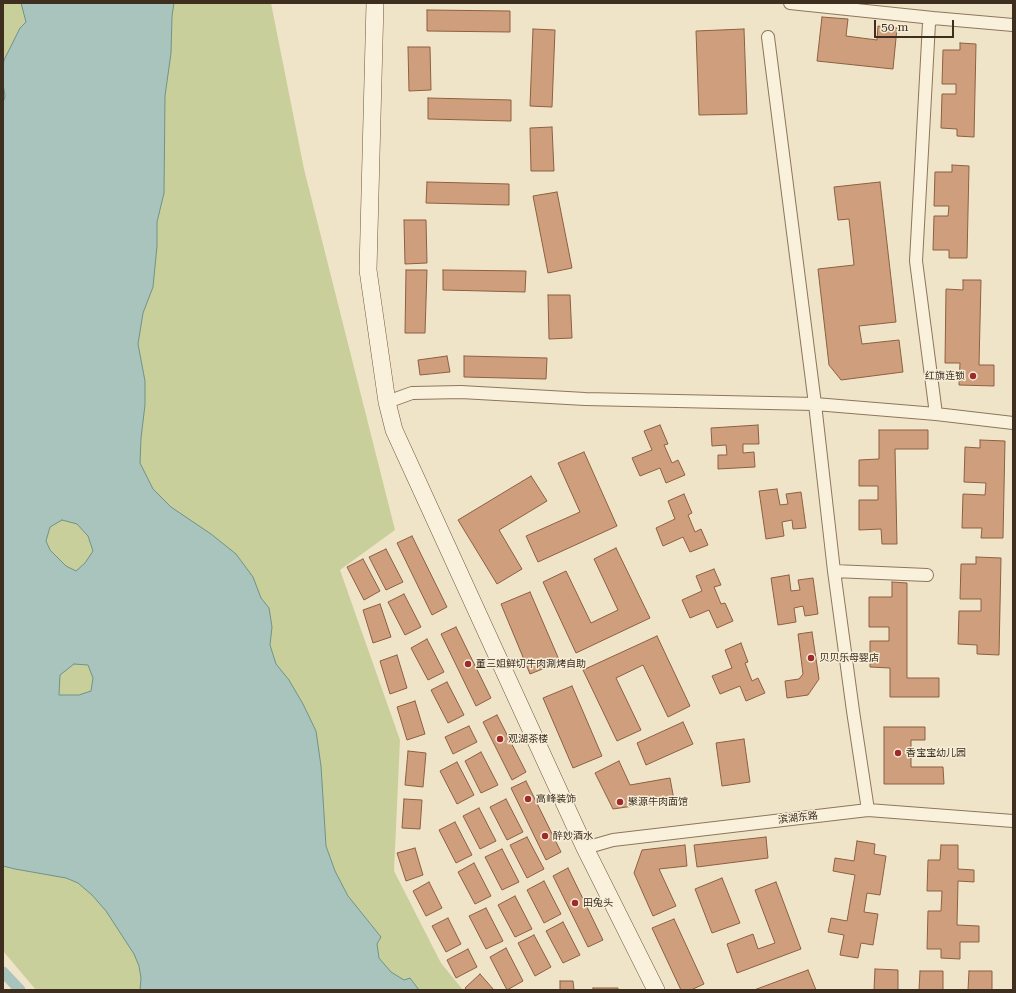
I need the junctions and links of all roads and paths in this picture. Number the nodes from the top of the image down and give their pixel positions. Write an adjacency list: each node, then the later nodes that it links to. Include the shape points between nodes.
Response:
1 (375, 3): 6 (street, via 368,270)
2 (790, 3): 3 (street)
3 (933, 18): 4 (street); 8 (street, via 929,23 916,261)
4 (1013, 25)
5 (768, 36): 7 (street)
6 (387, 402): 7 (street, via 412,393 461,392 585,399); 14 (street, via 394,430)
7 (816, 404): 8 (street); 10 (street)
8 (936, 414): 9 (street)
9 (1013, 423)
10 (834, 571): 11 (street); 12 (street)
11 (927, 575)
12 (868, 810): 13 (street, 滨湖东路); 14 (street, 滨湖东路, via 613,840)
13 (1013, 821)
14 (585, 848): 15 (street)
15 (656, 990)

